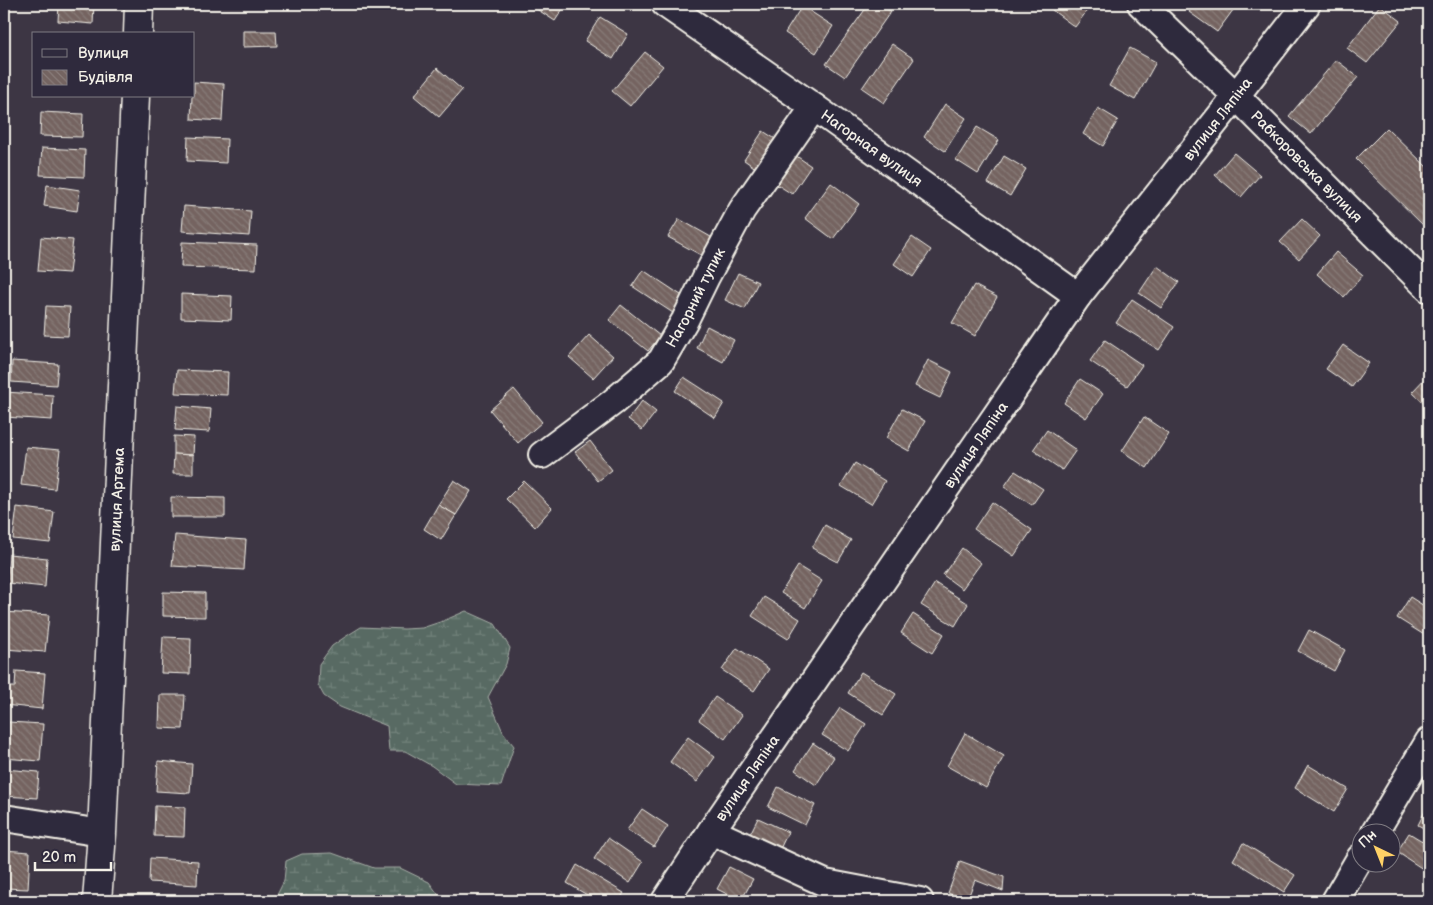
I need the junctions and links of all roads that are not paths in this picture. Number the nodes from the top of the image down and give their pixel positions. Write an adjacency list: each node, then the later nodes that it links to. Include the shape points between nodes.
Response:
1 (140, 4): 5 (street)
2 (665, 4): 8 (street, Нагорная вулиця)
3 (1141, 4): 6 (street, Рабкоровська вулиця)
4 (1307, 4): 6 (street, вулиця Ляпіна)
5 (138, 32)
6 (1236, 96): 9 (street, Рабкоровська вулиця); 10 (street, вулиця Ляпіна)
7 (135, 98): 16 (street, вулиця Артема)
8 (814, 107): 10 (street, Нагорная вулиця); 11 (street, Нагорний тупик, via 742,210 662,361)
9 (1429, 289)
10 (1078, 296): 15 (street, вулиця Ляпіна)
11 (542, 455)
12 (1429, 741): 14 (street)
13 (4, 818): 16 (street)
14 (1382, 822)
15 (711, 831): 19 (street, вулиця Ляпіна); 20 (street, via 825,883)
16 (102, 834): 18 (street, вулиця Артема)
17 (1352, 872): 21 (street)
18 (97, 901)
19 (665, 901)
20 (920, 901)
21 (1335, 901)

